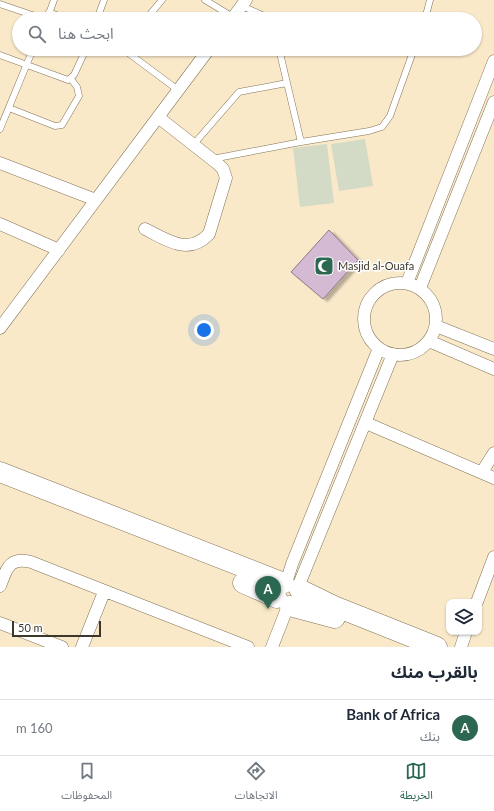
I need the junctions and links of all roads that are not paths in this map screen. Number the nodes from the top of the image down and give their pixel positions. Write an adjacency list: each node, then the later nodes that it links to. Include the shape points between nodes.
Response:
1 (54, 0): 9 (lane)
2 (104, 0): 10 (lane)
3 (162, 0): 11 (lane)
4 (205, 0): 12 (lane)
5 (430, 0): 15 (lane)
6 (1, 3): 8 (lane)
7 (244, 3): 13 (street); 14 (lane)
8 (26, 12)
9 (49, 12)
10 (100, 12)
11 (152, 12)
12 (223, 12)
13 (237, 12)
14 (259, 12)
15 (427, 12)
16 (0, 55): 24 (lane)
17 (30, 56): 24 (lane)
18 (82, 56): 25 (lane)
19 (132, 56): 27 (lane)
20 (204, 56): 27 (street)
21 (281, 56): 26 (lane)
22 (412, 56): 32 (lane, via 386,124 369,131)
23 (494, 61): 40 (street)
24 (26, 65): 25 (lane, via 64,80); 29 (lane)
25 (71, 79): 29 (lane, via 77,87 79,96 62,125 55,126)
26 (287, 83): 32 (lane); 33 (lane, via 239,92)
27 (178, 90): 30 (street)
28 (494, 102): 41 (street)
29 (8, 108): 31 (lane)
30 (158, 117): 33 (street); 36 (street)
31 (0, 129)
32 (301, 142): 34 (lane)
33 (193, 145): 34 (street)
34 (211, 159): 38 (street, via 223,169 226,178 211,230 204,239 195,245 178,245)
35 (0, 163): 36 (street)
36 (96, 200): 39 (street)
37 (0, 225): 39 (street)
38 (145, 229)
39 (59, 250): 42 (street)
40 (407, 283): 41 (street); 45 (street, via 383,287 367,304 364,316 366,328 370,339)
41 (420, 288): 43 (street, via 428,294 433,303)
42 (1, 324)
43 (436, 326): 44 (street); 46 (street)
44 (429, 341): 47 (street, via 415,352); 48 (street)
45 (379, 348): 47 (street); 58 (street, via 289,570)
46 (494, 350)
47 (393, 354): 49 (street)
48 (494, 369)
49 (366, 424): 52 (street); 58 (street)
50 (494, 453): 52 (street)
51 (0, 472): 58 (highway)
52 (482, 472): 53 (street)
53 (494, 478)
54 (0, 486): 58 (highway)
55 (494, 557): 59 (street)
56 (0, 586): 57 (street, via 8,567 18,560 31,562)
57 (104, 592): 63 (street); 64 (street)
58 (289, 593): 65 (street); 66 (highway, via 330,616); 67 (highway, via 334,606)
59 (478, 599)
60 (0, 623): 62 (street)
61 (465, 635): 68 (street)
62 (62, 647)
63 (82, 647)
64 (248, 647)
65 (272, 647)
66 (408, 647)
67 (437, 647)
68 (461, 647)

